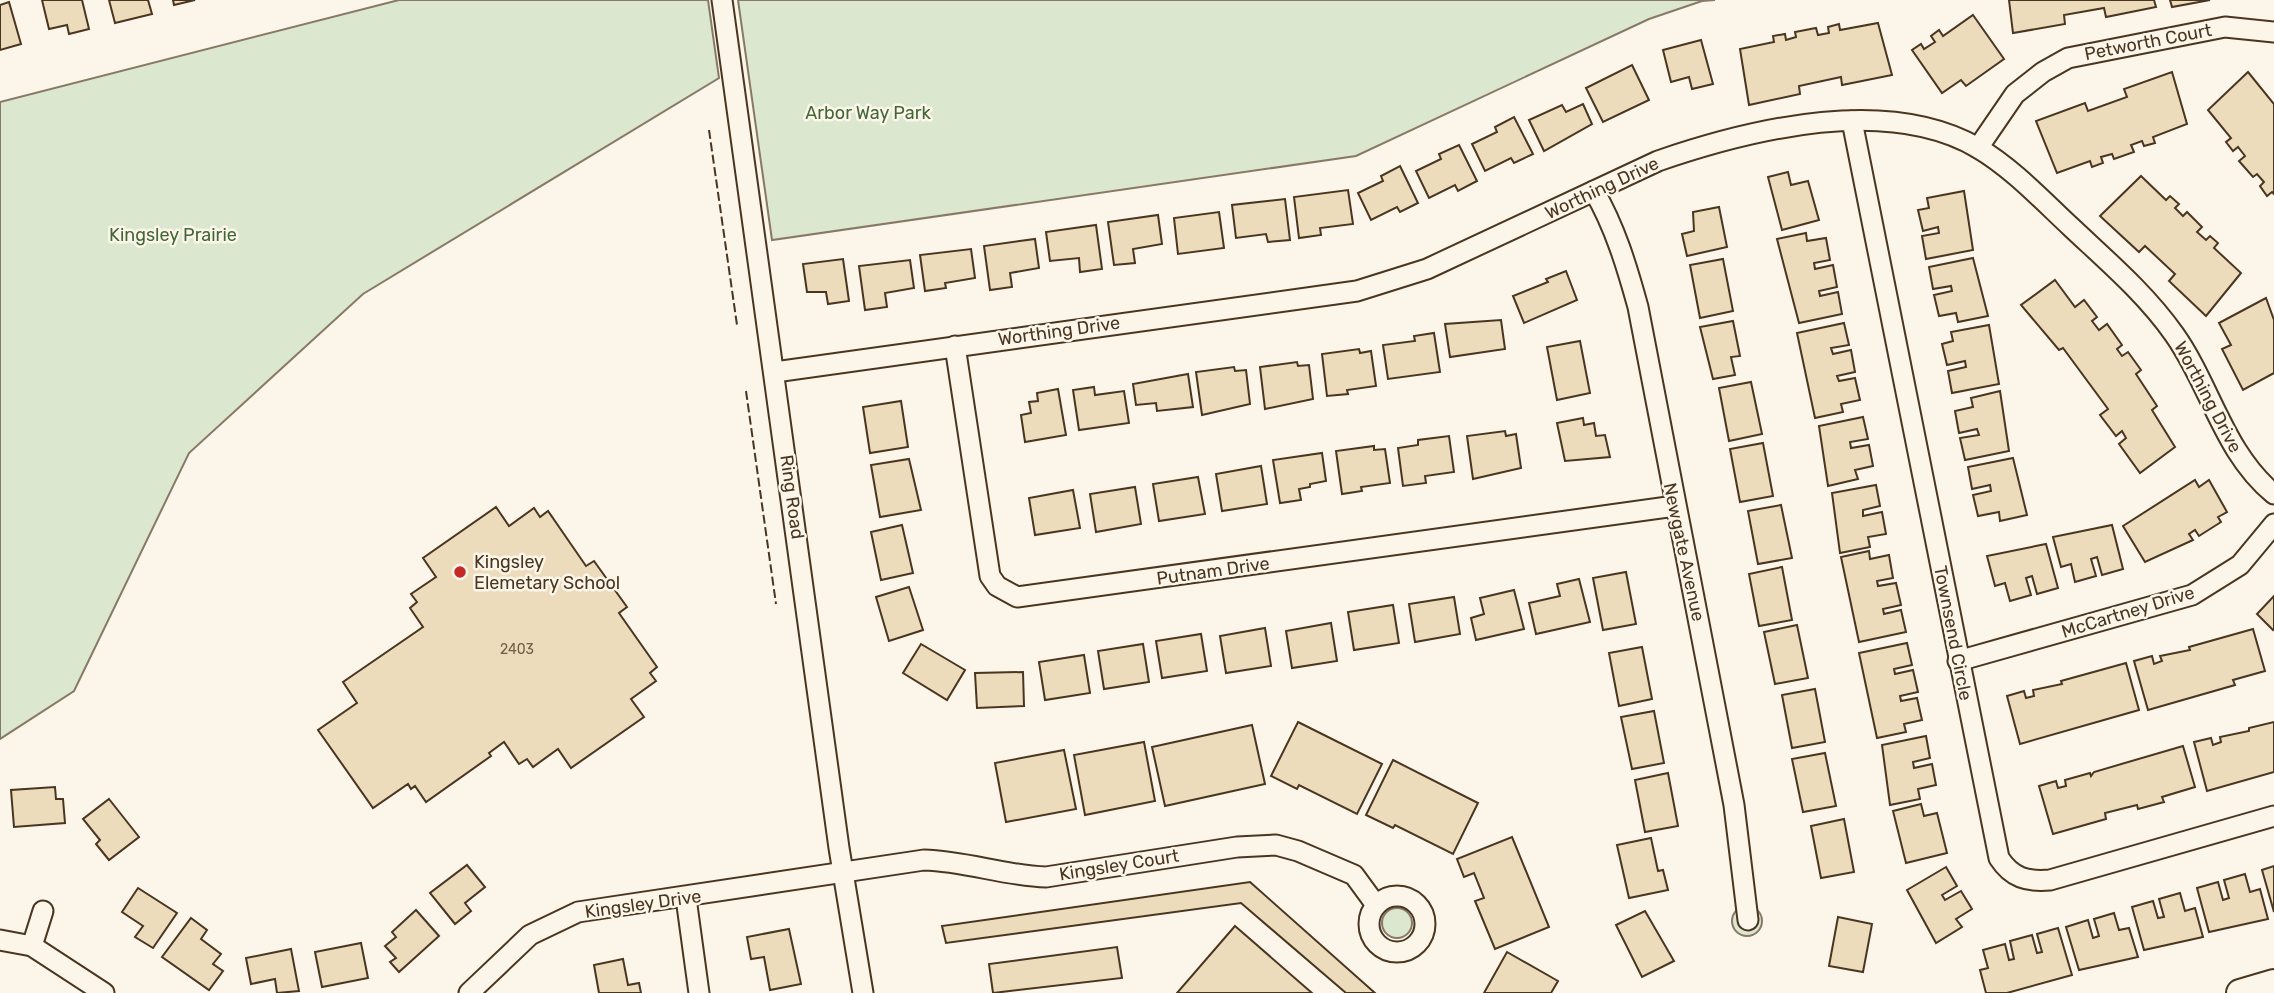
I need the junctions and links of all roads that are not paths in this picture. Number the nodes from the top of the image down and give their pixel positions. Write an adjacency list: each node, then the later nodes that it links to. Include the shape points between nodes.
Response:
1 (722, 0): 7 (street, Ring Road)
2 (2274, 32): 4 (street, Petworth Court, via 2225,27 2068,58 2015,94)
3 (1852, 121): 4 (street, Worthing Drive, via 1919,126); 5 (street, Worthing Drive, via 1793,127 1713,144 1658,161); 11 (street, Townsend Circle)
4 (1978, 148): 8 (street, Worthing Drive, via 2026,186 2154,308 2196,369 2239,455)
5 (1594, 191): 6 (street, Worthing Drive, via 1427,269 1357,291); 9 (street, Newgate Avenue, via 1618,243 1638,307)
6 (955, 346): 7 (street, Worthing Drive); 9 (street, Putnam Drive, via 990,576 997,586 1017,597)
7 (775, 372): 13 (street, Ring Road)
8 (2274, 494)
9 (1675, 506): 17 (street, Newgate Avenue, via 1737,818)
10 (2274, 524): 11 (street, McCartney Drive, via 2240,565 2192,595)
11 (1958, 661): 12 (street, Townsend Circle, via 1996,849 2006,869 2021,879 2050,880)
12 (2274, 816)
13 (843, 872): 14 (street, Kingsley Drive); 15 (street, Kingsley Court, via 939,860 1046,877 1276,845 1354,875); 24 (street, Ring Road)
14 (686, 898): 22 (street, Kingsley Drive, via 578,912 530,935); 23 (street)
15 (1376, 905)
16 (43, 911): 19 (street)
17 (1748, 920)
18 (0, 940): 19 (street)
19 (32, 946): 21 (street)
20 (2274, 983): 25 (main road)
21 (104, 993)
22 (469, 993)
23 (699, 993)
24 (863, 993)
25 (2240, 993)

